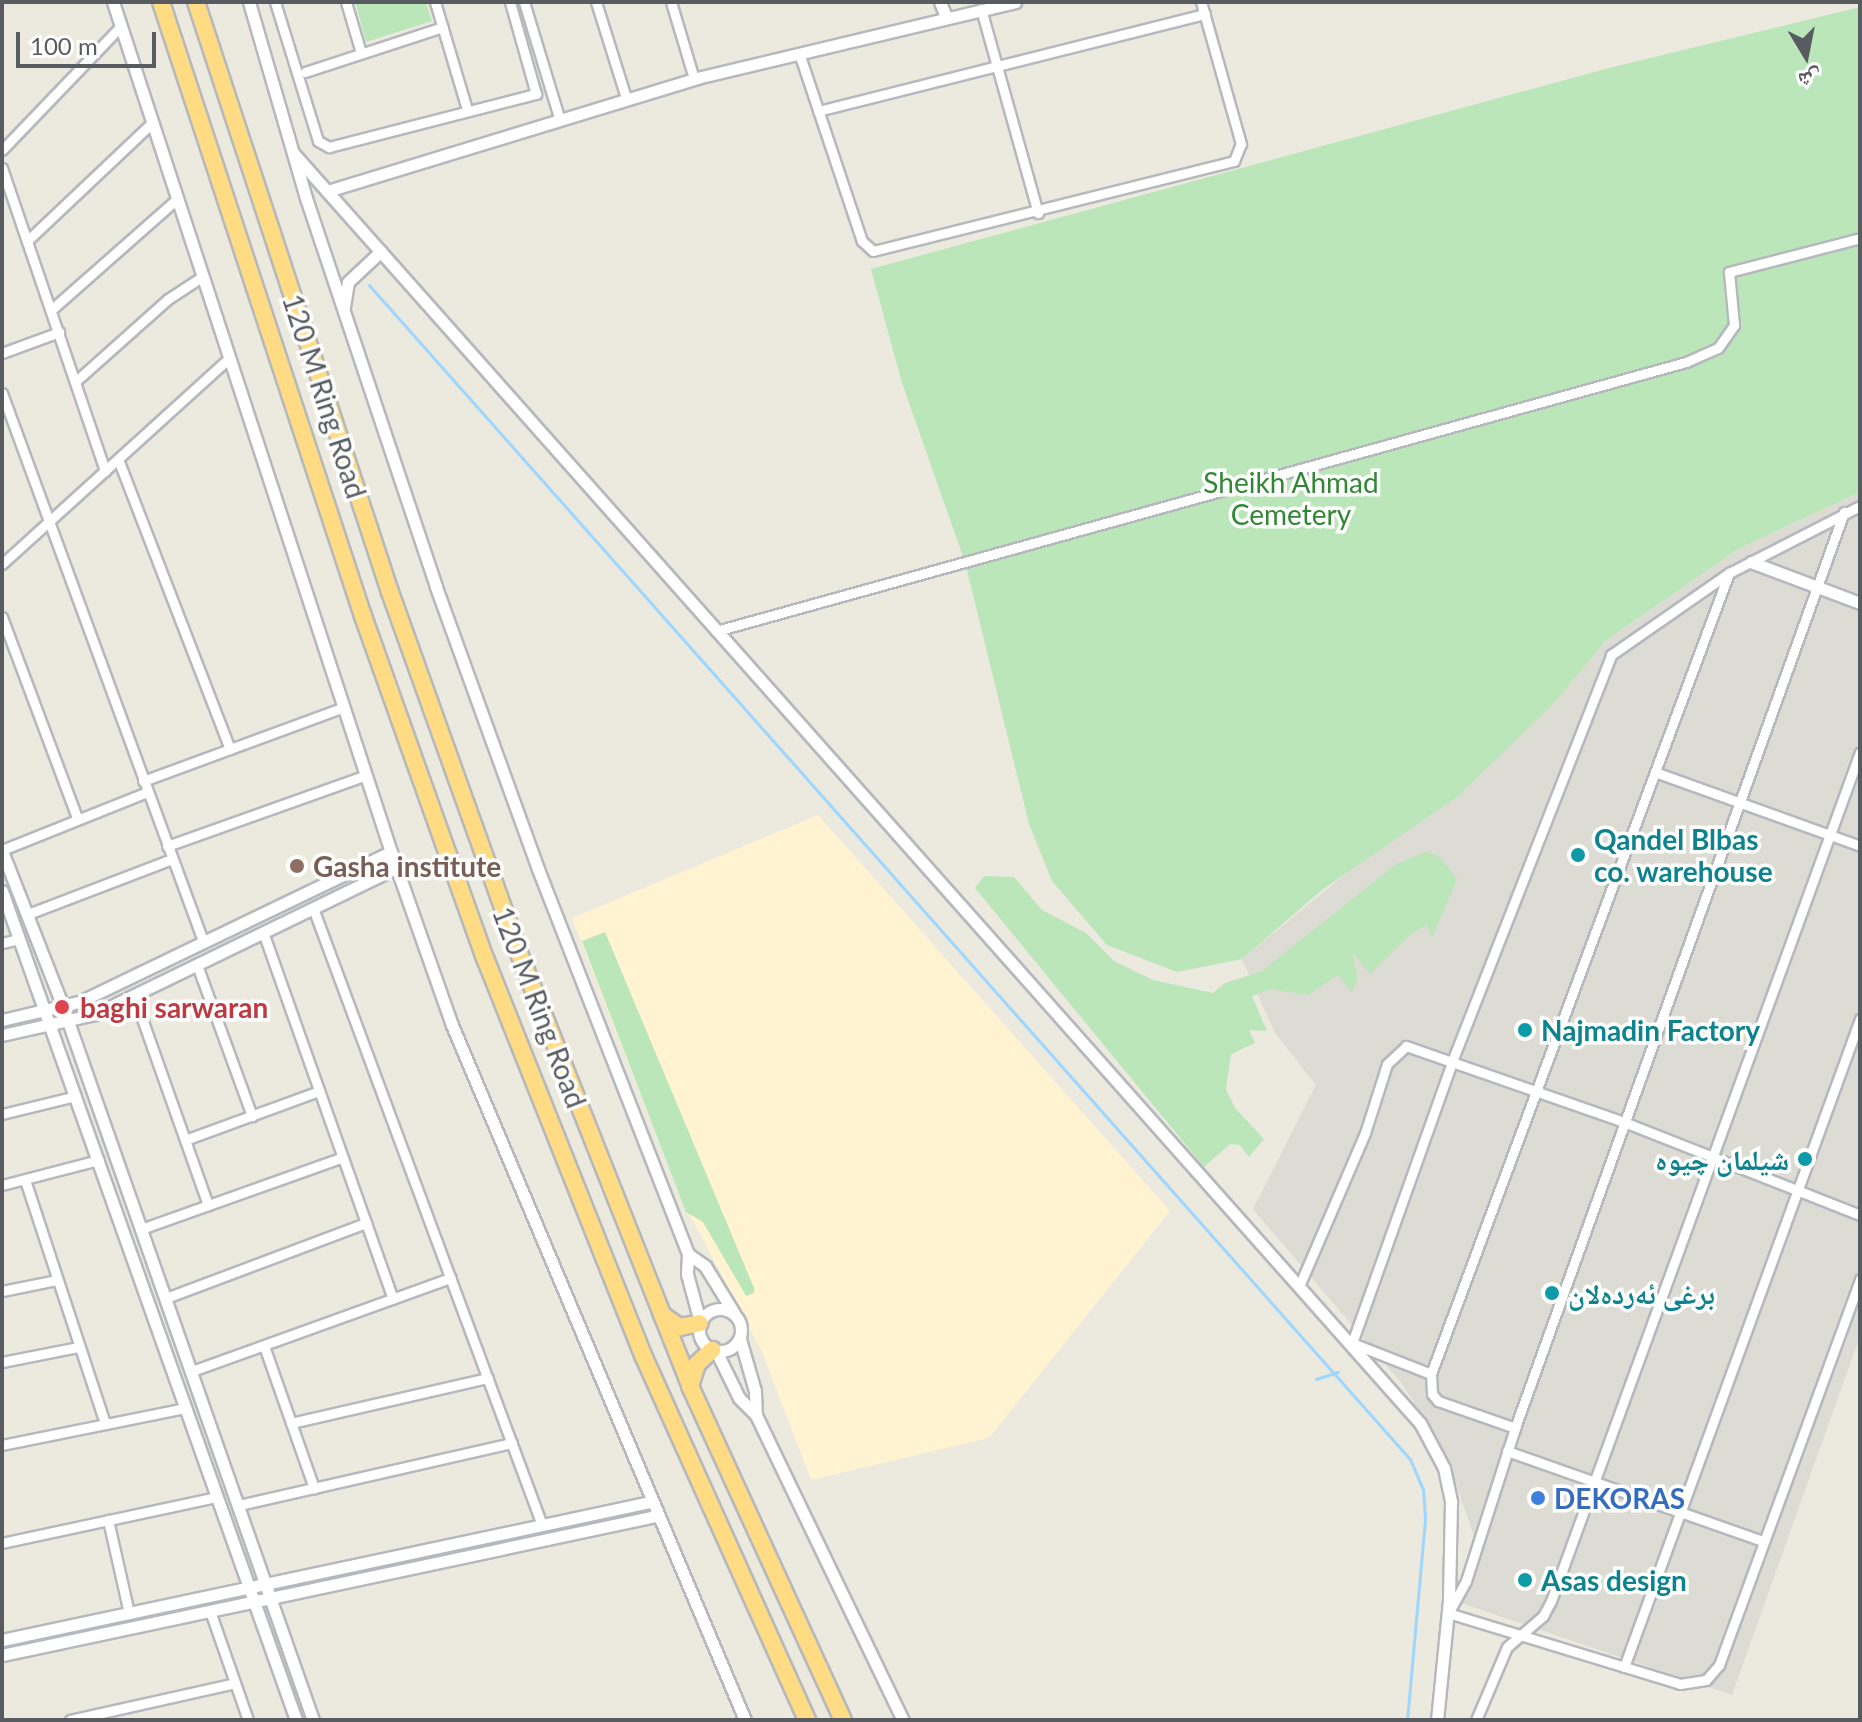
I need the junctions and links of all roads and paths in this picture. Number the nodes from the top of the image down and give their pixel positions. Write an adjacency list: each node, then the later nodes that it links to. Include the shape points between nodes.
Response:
1 (113, 2): 18 (street)
2 (161, 2): 170 (highway, 120 M Ring Road, via 363,616 485,958 643,1355)
3 (196, 2): 122 (highway, 120 M Ring Road, via 431,712)
4 (249, 2): 33 (street)
5 (275, 2): 26 (street, via 323,147 530,98 536,94)
6 (346, 2): 20 (street)
7 (435, 2): 19 (street)
8 (510, 2): 26 (street)
9 (524, 2): 25 (street)
10 (596, 2): 27 (street)
11 (671, 2): 24 (street)
12 (940, 2): 17 (street)
13 (1015, 2): 15 (street)
14 (1201, 2): 16 (street)
15 (981, 9): 17 (street); 22 (street)
16 (1205, 14): 22 (street); 37 (street, via 1241,144 1234,161)
17 (946, 17): 21 (street)
18 (121, 26): 31 (street); 32 (street)
19 (443, 27): 20 (street); 28 (street)
20 (361, 53): 23 (street)
21 (799, 53): 27 (street); 29 (street)
22 (997, 64): 29 (street); 37 (street)
23 (305, 72)
24 (692, 72)
25 (546, 74): 26 (street); 30 (street)
26 (533, 78)
27 (626, 98): 30 (street)
28 (466, 106)
29 (818, 111): 37 (street, via 868,250)
30 (559, 117): 35 (street)
31 (153, 122): 36 (street); 39 (street)
32 (2, 150)
33 (294, 154): 35 (street); 43 (street)
34 (2, 168): 39 (street)
35 (331, 190): 40 (street)
36 (177, 199): 41 (street); 42 (street)
37 (1038, 213)
38 (1860, 238): 61 (street, via 1729,272 1734,325 1718,348 1686,362)
39 (27, 241): 42 (street)
40 (381, 251): 43 (street, via 348,282); 61 (street)
41 (203, 276): 46 (street); 47 (street, via 168,299)
42 (51, 310): 44 (street)
43 (343, 312): 113 (street, via 532,855)
44 (59, 332): 45 (street); 47 (street)
45 (2, 353)
46 (228, 359): 50 (street); 62 (street)
47 (76, 381): 51 (street)
48 (2, 393): 49 (street)
49 (6, 420): 54 (street)
50 (118, 459): 51 (street); 63 (street)
51 (105, 471): 54 (street)
52 (1860, 506): 53 (street)
53 (1844, 512): 55 (street); 58 (street)
54 (47, 524): 56 (street); 67 (street)
55 (1751, 562): 57 (street); 58 (street)
56 (2, 564)
57 (1729, 573): 65 (street); 95 (street, via 1611,655)
58 (1816, 590): 59 (street); 69 (street)
59 (1860, 603)
60 (2, 617): 70 (street)
61 (716, 631): 117 (street)
62 (344, 707): 63 (street); 66 (street)
63 (230, 749): 67 (street)
64 (1860, 752): 71 (street)
65 (1655, 772): 69 (street); 97 (street)
66 (366, 775): 72 (street); 75 (street)
67 (143, 781): 68 (street)
68 (147, 792): 70 (street); 72 (street)
69 (1739, 803): 71 (street); 101 (street)
70 (77, 818): 74 (street)
71 (1830, 835): 73 (street); 104 (street)
72 (167, 846): 76 (street)
73 (1860, 846)
74 (2, 850): 80 (street)
75 (391, 852): 77 (street); 81 (street)
76 (172, 859): 80 (street); 84 (street)
77 (396, 868): 79 (street); 145 (street, via 452,1025)
78 (2, 891): 83 (street)
79 (313, 908): 82 (street); 114 (street)
80 (28, 914): 88 (street)
81 (255, 916): 82 (street); 84 (street)
82 (263, 932): 86 (street); 96 (street)
83 (20, 939): 85 (street); 89 (street)
84 (203, 941): 88 (street)
85 (2, 943)
86 (197, 965): 87 (street); 100 (street)
87 (134, 996): 92 (street); 102 (street)
88 (63, 1007): 89 (street); 92 (street)
89 (45, 1011): 91 (street); 93 (street)
90 (1860, 1019): 108 (street)
91 (2, 1020)
92 (69, 1023): 93 (street); 112 (street)
93 (51, 1026): 94 (street); 98 (street)
94 (2, 1035)
95 (1453, 1059): 97 (street); 117 (street, via 1406,1046 1387,1064 1365,1133); 125 (street)
96 (319, 1091): 100 (street); 103 (street)
97 (1535, 1091): 101 (street); 131 (street)
98 (76, 1096): 99 (street); 105 (street)
99 (2, 1114)
100 (252, 1116): 102 (street)
101 (1624, 1122): 104 (street); 138 (street)
102 (185, 1140): 109 (street)
103 (343, 1157): 109 (street); 111 (street)
104 (1712, 1157): 108 (street); 142 (street)
105 (99, 1160): 106 (street); 134 (street)
106 (25, 1180): 107 (street); 116 (street)
107 (2, 1185)
108 (1796, 1190): 110 (street); 147 (street)
109 (208, 1205): 112 (street)
110 (1860, 1215)
111 (366, 1223): 119 (street); 120 (street)
112 (141, 1229): 119 (street)
113 (688, 1254): 121 (street, via 705,1266); 123 (street, via 687,1274)
114 (451, 1278): 120 (street); 132 (street)
115 (1860, 1279): 151 (street)
116 (56, 1280): 118 (street); 127 (street)
117 (1300, 1284): 125 (street)
118 (2, 1291)
119 (166, 1298): 130 (street)
120 (393, 1299): 126 (street)
121 (734, 1313): 123 (street, via 717,1309); 124 (street, via 741,1324)
122 (660, 1314): 123 (highway, via 680,1327); 133 (highway, 120 M Ring Road)
123 (700, 1323): 128 (street, via 702,1342)
124 (740, 1339): 128 (street, via 730,1349); 135 (street)
125 (1352, 1343): 131 (street); 159 (street, via 1420,1423 1444,1468 1451,1502)
126 (264, 1346): 130 (street); 136 (street)
127 (78, 1347): 129 (street); 137 (street)
128 (714, 1350): 133 (highway, via 697,1364); 135 (street, via 739,1398)
129 (2, 1362)
130 (192, 1371): 146 (street)
131 (1431, 1374): 138 (street, via 1432,1394 1438,1401)
132 (488, 1378): 136 (street); 139 (street)
133 (690, 1386): 171 (highway, 120 M Ring Road)
134 (186, 1408): 137 (street); 144 (street)
135 (756, 1415): 172 (street)
136 (291, 1423): 143 (street)
137 (105, 1424): 140 (street)
138 (1515, 1428): 141 (street)
139 (512, 1443): 143 (street); 150 (street)
140 (2, 1445)
141 (1507, 1451): 142 (street); 159 (street, via 1466,1581)
142 (1594, 1482): 147 (street); 160 (street, via 1551,1601)
143 (314, 1488): 146 (street)
144 (217, 1497): 149 (street); 154 (street)
145 (650, 1502): 148 (street); 150 (street)
146 (239, 1505): 153 (street)
147 (1678, 1512): 151 (street); 163 (street)
148 (656, 1516): 155 (street); 169 (street)
149 (108, 1520): 152 (street); 158 (street)
150 (542, 1525): 153 (street)
151 (1763, 1541): 163 (street, via 1719,1665 1706,1680 1680,1684)
152 (2, 1543)
153 (266, 1584): 154 (street); 155 (street)
154 (249, 1587): 156 (street); 158 (street)
155 (271, 1598): 156 (street); 168 (street)
156 (254, 1602): 157 (street); 167 (street)
157 (210, 1611): 162 (street); 164 (street)
158 (129, 1613): 161 (street)
159 (1448, 1613): 160 (street); 173 (street)
160 (1524, 1634): 163 (street); 174 (street, via 1507,1647)
161 (2, 1640)
162 (2, 1655)
163 (1624, 1667)
164 (235, 1683): 165 (street); 166 (street)
165 (70, 1720)
166 (248, 1720)
167 (296, 1720)
168 (313, 1720)
169 (745, 1720)
170 (807, 1720)
171 (843, 1720)
172 (903, 1720)
173 (1437, 1720)
174 (1476, 1720)

